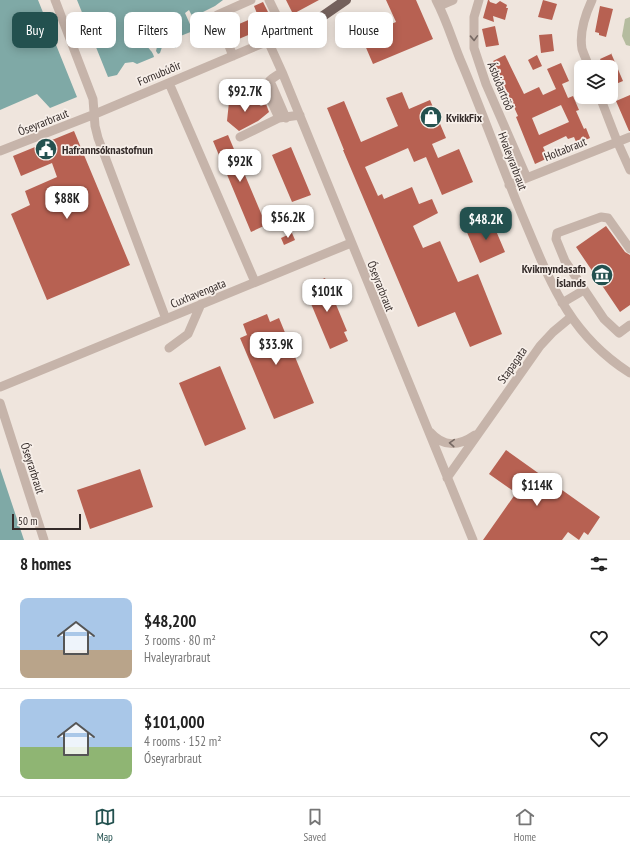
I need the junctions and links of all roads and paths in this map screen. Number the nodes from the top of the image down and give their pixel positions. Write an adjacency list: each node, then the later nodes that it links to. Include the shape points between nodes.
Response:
1 (55, 0): 18 (street, via 93,99)
2 (251, 0): 13 (street, via 217,15)
3 (269, 0): 9 (street)
4 (346, 0): 10 (main road, Fornubúðir)
5 (453, 0): 8 (street)
6 (479, 0): 26 (street, Ásbúðartröð, one-way to 26, via 474,17 474,48 486,84)
7 (592, 0): 14 (street, via 582,38 582,49)
8 (437, 3): 27 (street, Hvaleyrarbraut)
9 (275, 12)
10 (327, 13)
11 (253, 48): 13 (street, Fornubúðir)
12 (271, 48): 15 (street, Óseyrarbraut)
13 (233, 56): 16 (street, Fornubúðir)
14 (586, 60)
15 (282, 72): 19 (street, Óseyrarbraut); 20 (street, via 266,85 266,90)
16 (169, 83): 18 (street, Fornubúðir); 30 (street)
17 (603, 104): 23 (street)
18 (94, 114): 24 (street, Óseyrarbraut); 35 (street, via 98,138)
19 (300, 115): 20 (street); 28 (street, Óseyrarbraut)
20 (283, 118): 22 (street)
21 (630, 136): 23 (street, Holtabraut)
22 (240, 137)
23 (617, 141): 25 (street); 26 (street, Holtabraut)
24 (0, 151)
25 (630, 170)
26 (527, 178): 27 (street, Holtabraut)
27 (509, 185): 32 (street, Hvaleyrarbraut, via 547,276)
28 (351, 243): 30 (street, Cuxhavengata); 41 (street, Óseyrarbraut)
29 (630, 249): 31 (street, via 608,218 601,217 557,233 556,239 566,261)
30 (255, 282): 33 (street, Cuxhavengata)
31 (584, 290): 32 (street); 36 (street, via 604,320 619,333)
32 (562, 303): 34 (street, Hvaleyrarbraut)
33 (201, 304): 35 (street, Cuxhavengata); 37 (street, via 188,334)
34 (571, 317): 38 (street, Hvaleyrarbraut, via 595,346); 42 (street, Stapagata, via 542,343)
35 (166, 318): 39 (street, Cuxhavengata)
36 (630, 325)
37 (169, 348)
38 (630, 373)
39 (0, 387)
40 (0, 403): 44 (street, Óseyrarbraut)
41 (427, 428): 42 (street, Stapagata, one-way to 41, via 462,443 449,444 435,438); 43 (street, Óseyrarbraut)
42 (479, 432): 43 (street, Stapagata)
43 (448, 478): 45 (street, Óseyrarbraut)
44 (44, 540)
45 (473, 540)

